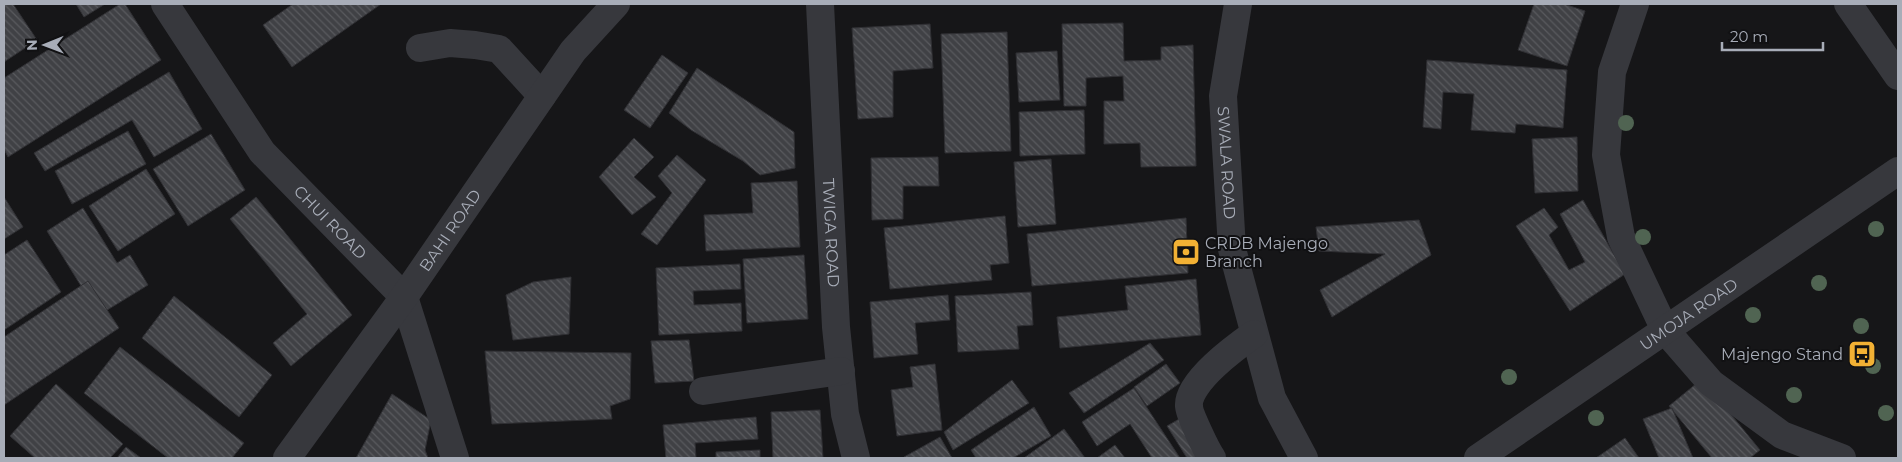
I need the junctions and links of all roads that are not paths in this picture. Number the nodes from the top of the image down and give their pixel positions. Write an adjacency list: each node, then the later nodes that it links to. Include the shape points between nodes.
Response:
1 (166, 4): 11 (street, CHUI ROAD, via 262,152)
2 (616, 4): 9 (street, BAHI ROAD, via 573,51)
3 (820, 4): 14 (street, TWIGA ROAD)
4 (1238, 4): 13 (street, SWALA ROAD, via 1223,96 1232,249)
5 (1635, 4): 12 (street, via 1612,72 1606,155 1621,237)
6 (1848, 4): 8 (street)
7 (420, 48): 9 (street, via 450,43 499,48)
8 (1898, 76)
9 (542, 96): 11 (street, BAHI ROAD)
10 (1898, 171): 12 (street, UMOJA ROAD)
11 (404, 297): 16 (street, BAHI ROAD); 17 (street, CHUI ROAD)
12 (1665, 330): 21 (street, UMOJA ROAD); 22 (street, via 1710,383 1782,435)
13 (1254, 334): 19 (street, via 1218,360 1193,390 1188,405); 20 (street, SWALA ROAD, via 1272,398)
14 (840, 371): 15 (street); 18 (street, TWIGA ROAD, via 845,414)
15 (703, 391)
16 (287, 458)
17 (455, 458)
18 (856, 458)
19 (1212, 458)
20 (1304, 458)
21 (1478, 458)
22 (1842, 458)

